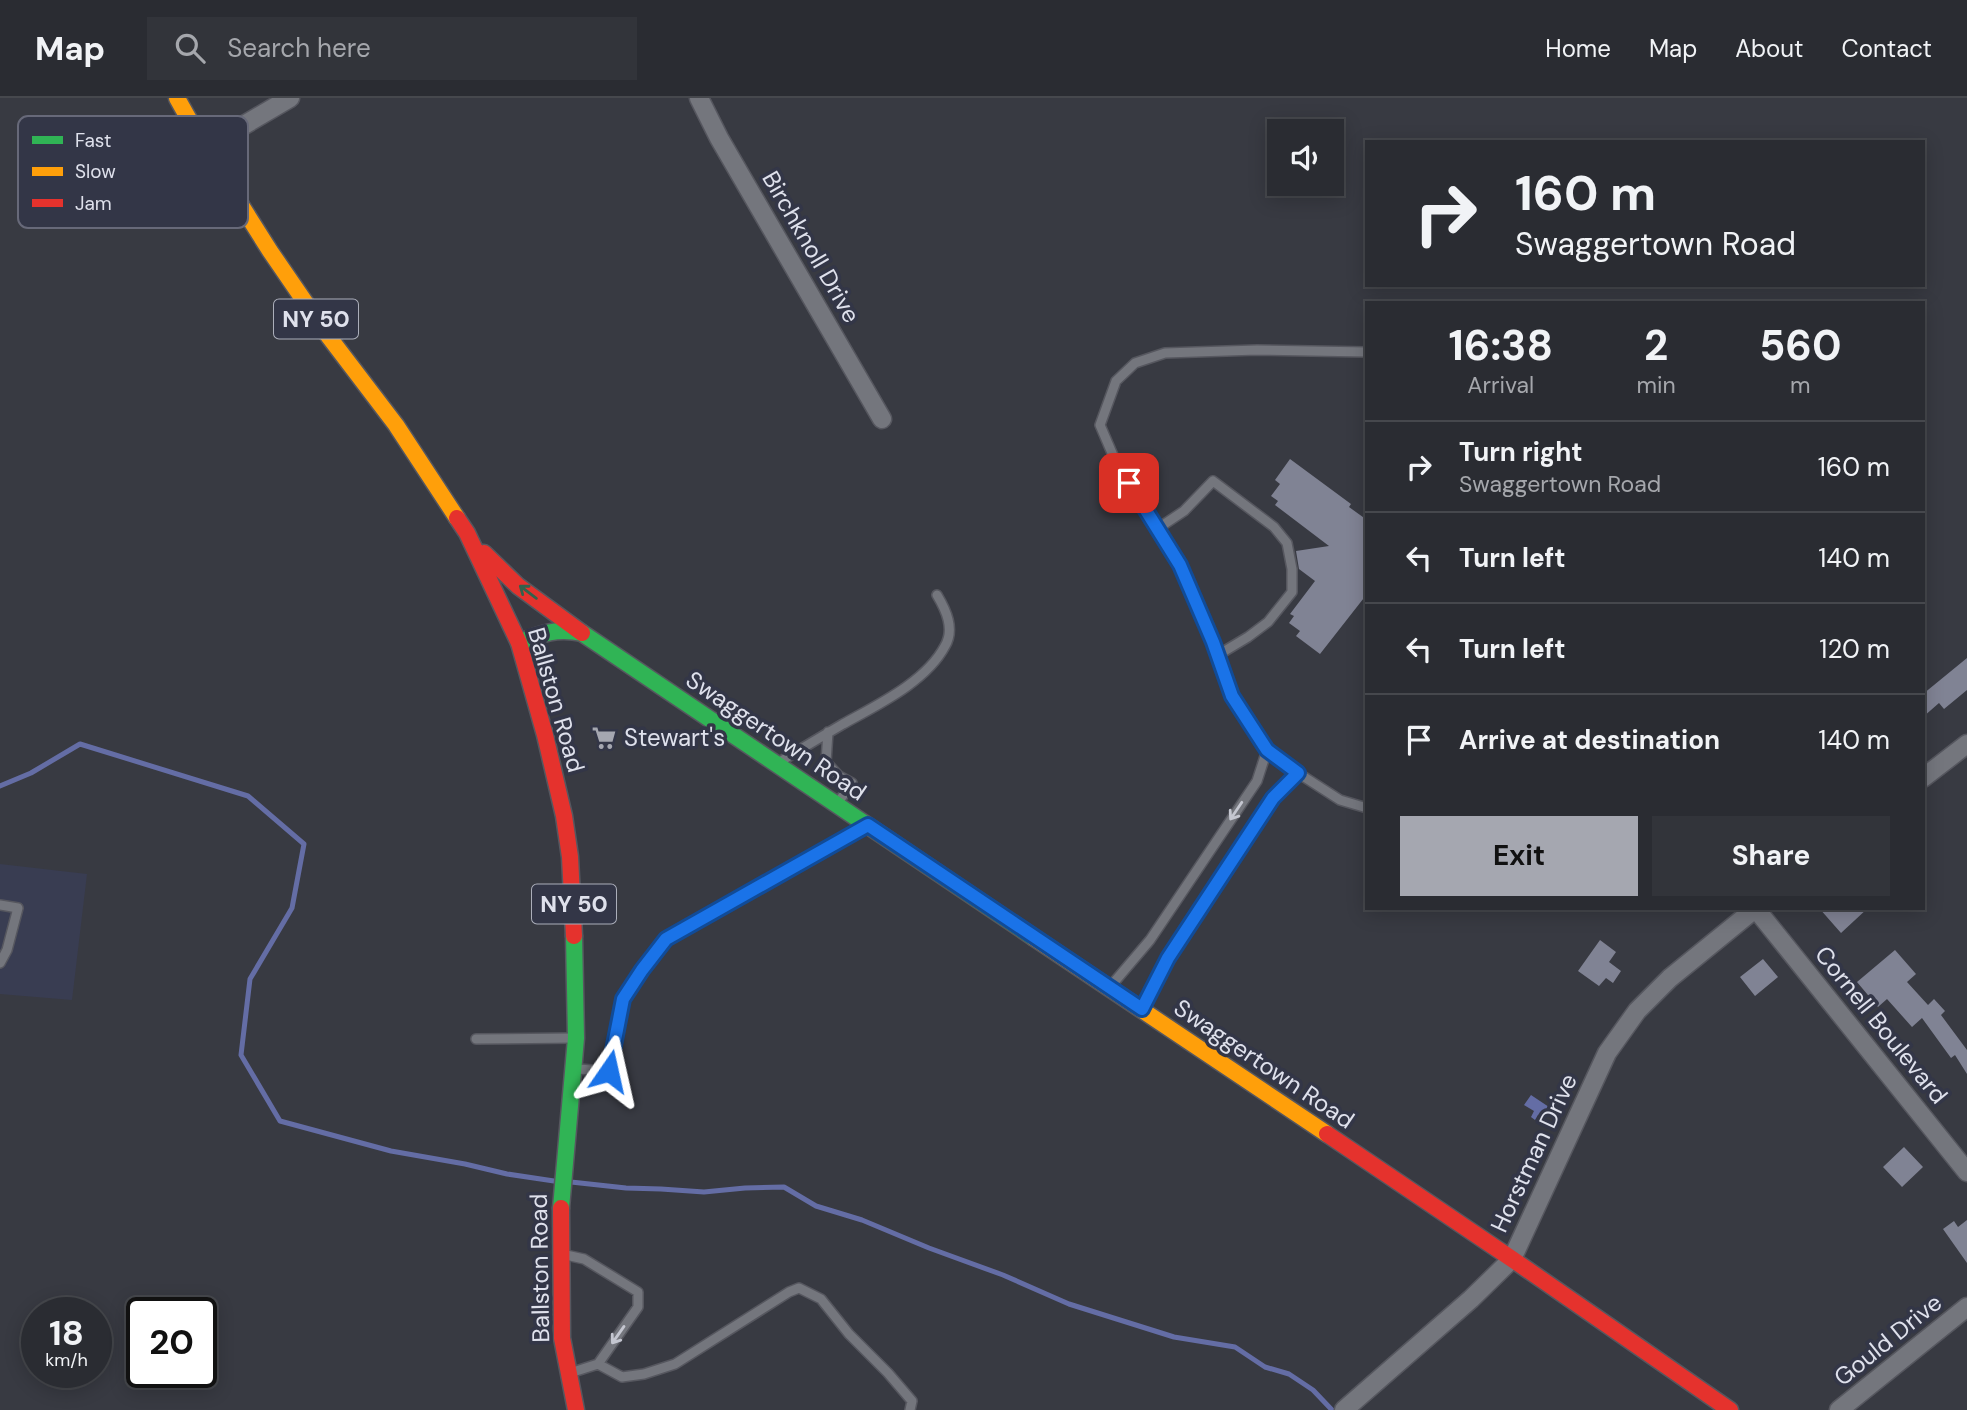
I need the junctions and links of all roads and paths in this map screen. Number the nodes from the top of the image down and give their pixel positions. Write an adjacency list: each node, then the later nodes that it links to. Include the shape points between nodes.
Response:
1 (177, 98): 4 (main road, Ballston Road / NY 50)
2 (290, 98): 5 (street)
3 (699, 98): 8 (street, Birchknoll Drive)
4 (187, 116)
5 (248, 123)
6 (248, 216): 10 (main road, Ballston Road / NY 50)
7 (1365, 352): 9 (lane, via 1165,353 1135,363 1116,381 1100,425 1115,460)
8 (882, 419)
9 (1157, 529): 14 (lane, via 1180,565); 14 (lane, via 1184,511 1213,481 1274,527 1287,543 1292,592 1268,622)
10 (467, 533): 12 (main road, Swaggertown Road, one-way to 10, via 493,564); 13 (main road, Ballston Road / NY 50)
11 (937, 595): 15 (lane, via 947,613 946,645 900,692)
12 (582, 633): 13 (main road, via 562,628); 18 (main road, Swaggertown Road)
13 (519, 643): 30 (main road, Ballston Road / NY 50, via 545,735 570,857)
14 (1218, 655): 17 (lane, via 1232,696)
15 (828, 732): 18 (lane); 21 (lane, via 826,762 852,783)
16 (1967, 744): 20 (street)
17 (1267, 750): 19 (lane); 28 (lane, one-way to 28, via 1257,781 1150,940)
18 (776, 764): 21 (main road, Swaggertown Road)
19 (1298, 773): 22 (lane, via 1340,800); 29 (lane, via 1273,798 1168,958)
20 (1925, 776)
21 (837, 805): 23 (main road, Swaggertown Road)
22 (1365, 807)
23 (868, 825): 28 (main road, Swaggertown Road); 32 (lane, via 666,939 623,999 609,1071)
24 (0, 905): 27 (lane, via 18,908)
25 (1754, 910): 35 (street, Horstman Drive, via 1670,978 1637,1011 1607,1053)
26 (1758, 910): 33 (street, Cornell Boulevard)
27 (0, 962)
28 (1110, 988): 29 (main road, Swaggertown Road)
29 (1142, 1009): 35 (main road, Swaggertown Road)
30 (576, 1038): 31 (lane); 32 (main road, Ballston Road / NY 50)
31 (476, 1039)
32 (574, 1069): 34 (main road, Ballston Road / NY 50, via 562,1171)
33 (1967, 1172)
34 (561, 1254): 37 (lane, one-way to 37, via 584,1259 638,1292 638,1307); 38 (main road, Ballston Road / NY 50, via 562,1338)
35 (1512, 1259): 41 (street, Horstman Drive); 42 (main road, Swaggertown Road)
36 (1967, 1307): 43 (street, Gould Drive)
37 (598, 1364): 38 (lane); 40 (lane, via 622,1377 675,1364 799,1288 821,1299 912,1401)
38 (569, 1373): 39 (main road, Ballston Road / NY 50)
39 (576, 1410)
40 (910, 1410)
41 (1344, 1410)
42 (1730, 1410)
43 (1839, 1410)

